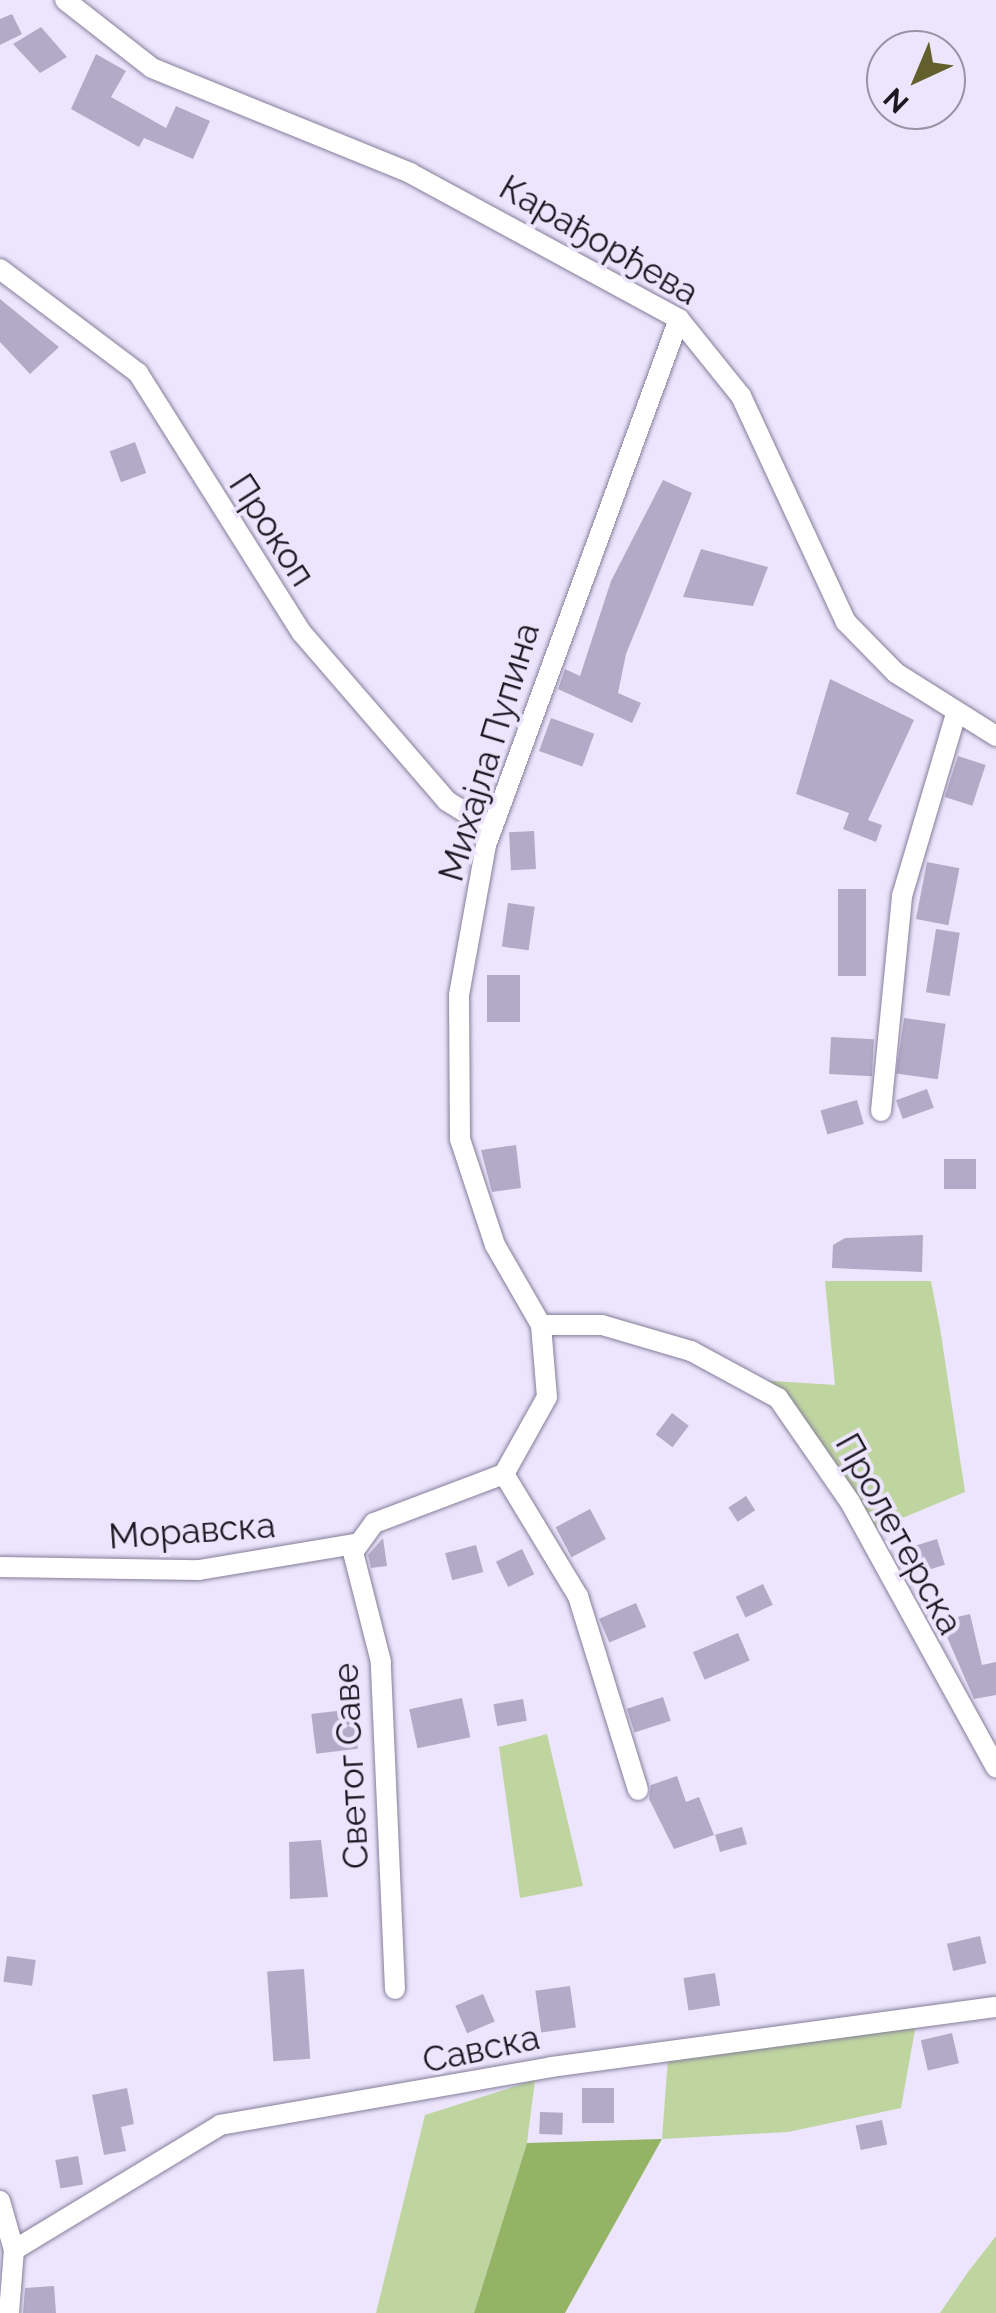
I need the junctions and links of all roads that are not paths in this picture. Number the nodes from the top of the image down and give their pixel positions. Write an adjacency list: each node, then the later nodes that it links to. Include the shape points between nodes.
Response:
1 (65, 0): 3 (street, Карађорђева, via 152,68 410,172)
2 (0, 269): 6 (street, Прокоп, via 138,374 302,633 447,801)
3 (679, 319): 4 (street, Карађорђева, via 741,396 832,602 876,656); 6 (street, Михајла Пупина)
4 (956, 714): 5 (street, Карађорђева); 7 (street, via 902,896)
5 (996, 736)
6 (492, 829): 8 (street, Михајла Пупина, via 459,995 456,1108 495,1245)
7 (881, 1111)
8 (541, 1325): 9 (street, via 548,1397); 12 (street, Пролетерска, via 588,1322 691,1351 778,1398 850,1502)
9 (504, 1474): 10 (street, Моравска, via 385,1518); 13 (street, via 578,1596)
10 (354, 1544): 11 (street, Моравска, via 199,1570); 14 (street, Светог Саве, via 381,1662)
11 (0, 1567)
12 (996, 1768)
13 (638, 1790)
14 (394, 1989)
15 (996, 2007): 17 (street, Савска, via 249,2118 183,2144)
16 (0, 2201): 17 (street)
17 (14, 2250): 18 (street)
18 (9, 2313)

